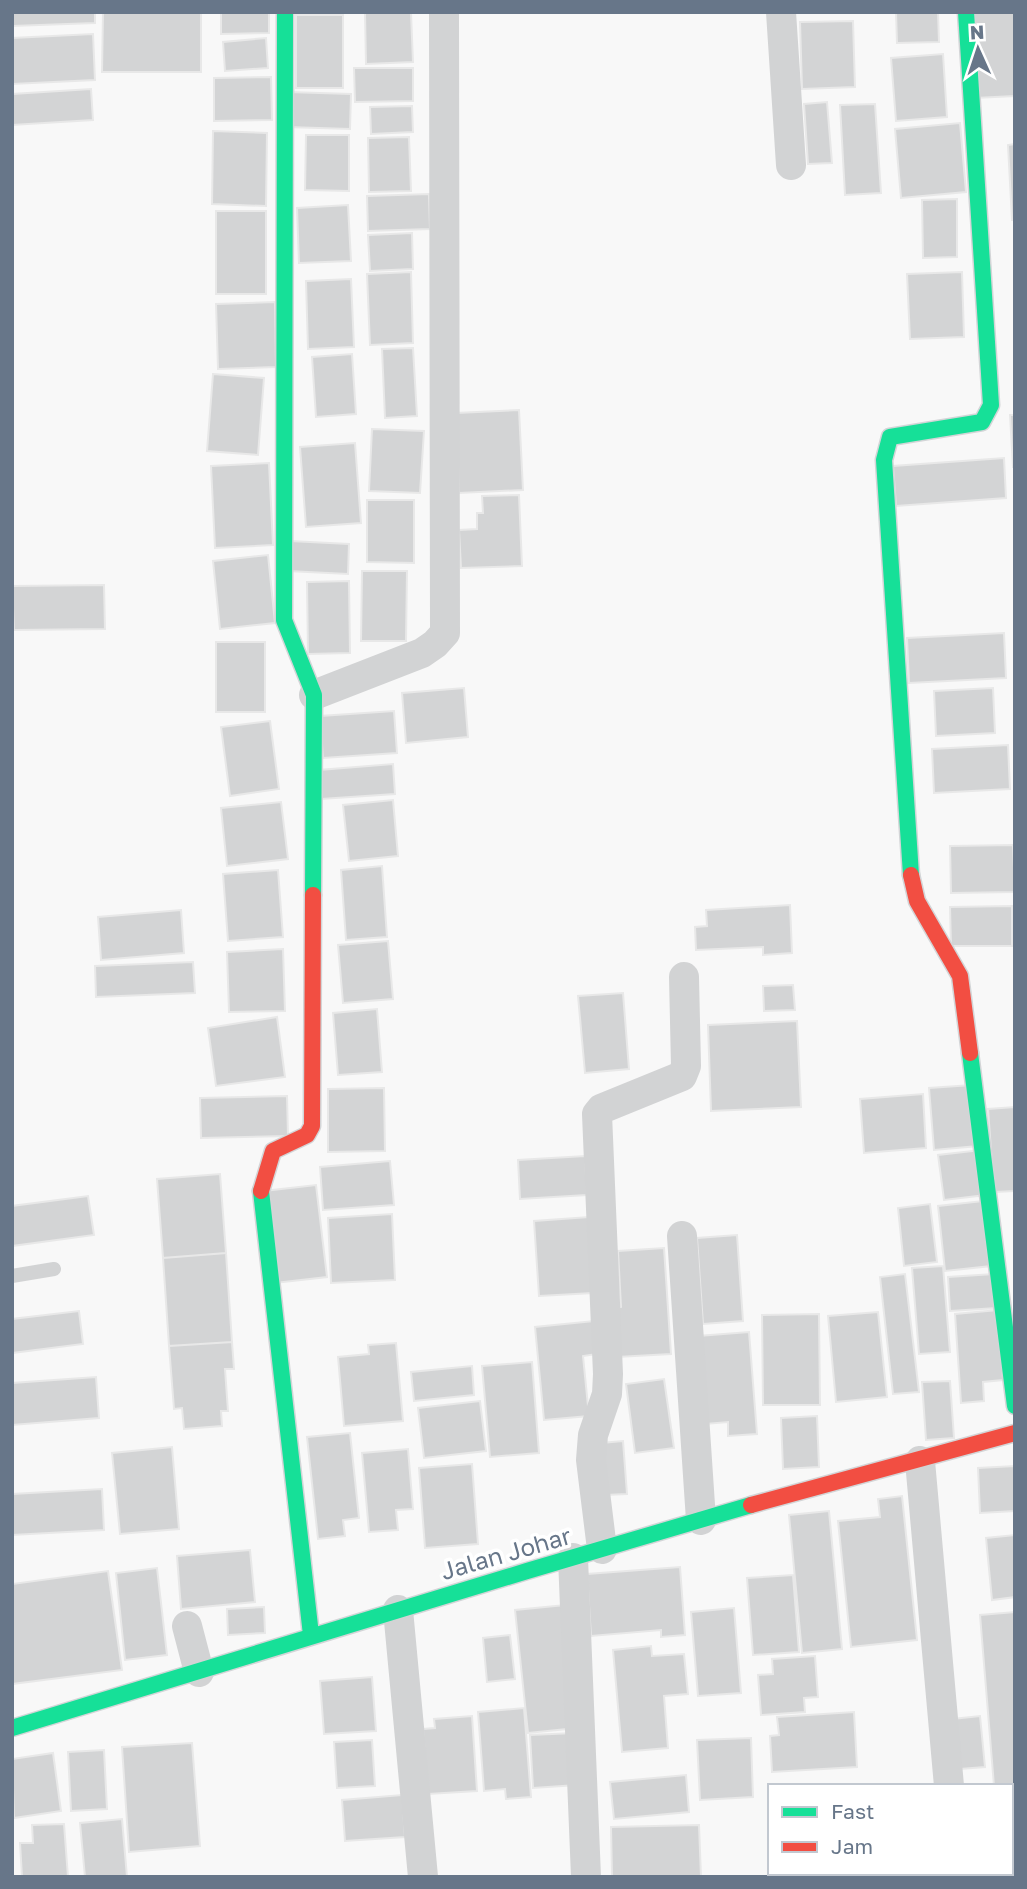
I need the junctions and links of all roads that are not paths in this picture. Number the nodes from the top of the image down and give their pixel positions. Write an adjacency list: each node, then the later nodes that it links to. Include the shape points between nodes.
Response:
1 (285, 12): 6 (street, via 284,620)
2 (444, 12): 6 (street, via 445,634 422,653)
3 (781, 12): 5 (street)
4 (966, 12): 11 (street, via 991,405 982,422 890,437 884,460 910,870 917,901 960,976)
5 (791, 165)
6 (314, 695): 19 (street, via 312,1126 307,1135 274,1151 261,1189)
7 (684, 977): 15 (street, via 686,1066 682,1076 597,1114 608,1374 591,1460)
8 (682, 1236): 14 (street)
9 (54, 1269): 10 (lane)
10 (12, 1276)
11 (1015, 1406)
12 (1015, 1433): 13 (street, Jalan Johar)
13 (920, 1461): 14 (street, Jalan Johar); 22 (street)
14 (701, 1520): 15 (street, Jalan Johar)
15 (602, 1549): 16 (street, Jalan Johar)
16 (573, 1558): 17 (street, Jalan Johar); 24 (street)
17 (398, 1610): 19 (street, Jalan Johar); 23 (street)
18 (187, 1626): 20 (street)
19 (311, 1635): 20 (street, Jalan Johar)
20 (199, 1672): 21 (street, Jalan Johar)
21 (12, 1728)
22 (949, 1784)
23 (423, 1877)
24 (586, 1877)

